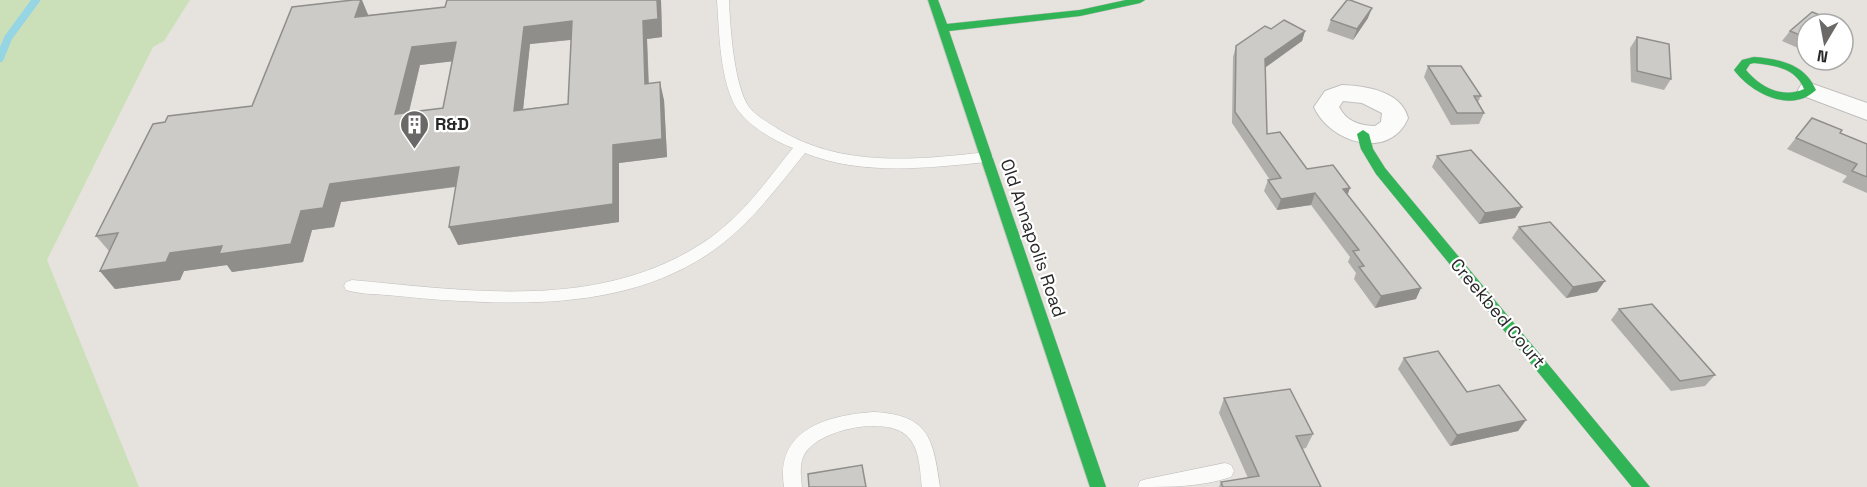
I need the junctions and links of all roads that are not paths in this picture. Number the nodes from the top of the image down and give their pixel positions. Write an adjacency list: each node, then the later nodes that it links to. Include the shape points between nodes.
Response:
1 (723, 0): 8 (lane, via 734,80 742,107 773,133)
2 (933, 0): 4 (main road, Old Annapolis Road)
3 (1140, 0): 4 (main road, via 1080,14)
4 (943, 28): 9 (main road, Old Annapolis Road)
5 (1810, 90): 6 (street)
6 (1867, 112)
7 (1363, 134): 16 (main road, Creekbed Court, via 1380,171)
8 (802, 147): 9 (lane, via 891,165); 10 (lane, via 751,210 715,242 678,265 645,278 595,291 541,297 477,297)
9 (987, 157): 14 (main road, Old Annapolis Road)
10 (352, 286)
11 (1225, 471): 15 (lane)
12 (793, 487): 13 (lane, via 793,458 803,442 821,430 877,419 898,421 913,429 923,445)
13 (931, 487)
14 (1098, 487)
15 (1147, 487)
16 (1642, 487)

